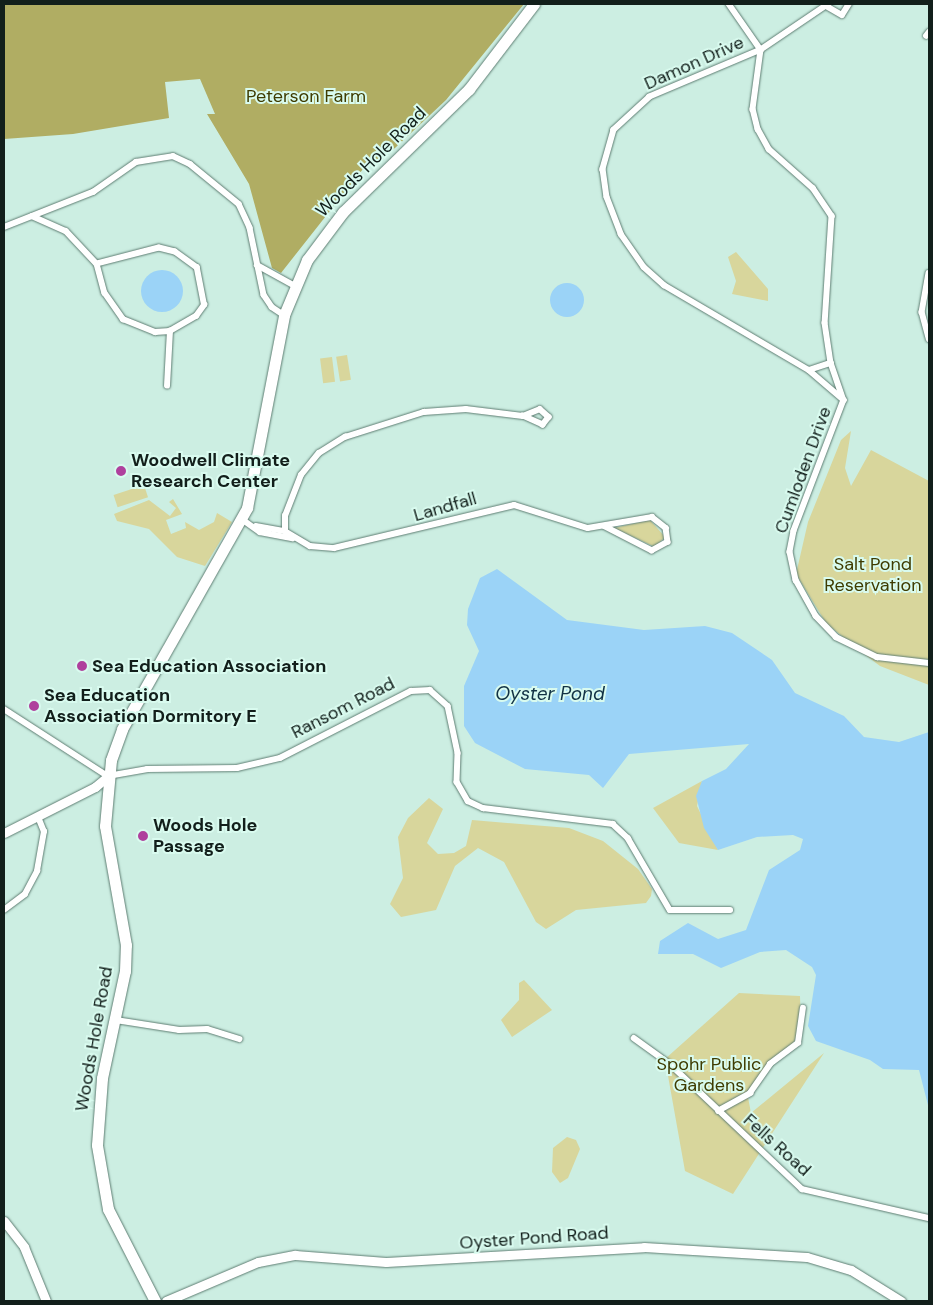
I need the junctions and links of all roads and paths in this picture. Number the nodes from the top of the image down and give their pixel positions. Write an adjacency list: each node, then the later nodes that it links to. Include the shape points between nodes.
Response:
1 (534, 4): 11 (highway, Woods Hole Road, via 469,89 334,221)
2 (729, 4): 5 (street)
3 (850, 4): 4 (street, Damon Drive, via 842,15)
4 (828, 5): 5 (street, Damon Drive)
5 (761, 50): 15 (street, Cumloden Drive, via 753,109 758,129 769,149 813,188 832,216 824,289); 16 (street, Damon Drive, via 718,72 658,93 633,110 614,130 607,147 603,169 607,197 621,234 644,266 664,285)
6 (32, 216): 7 (street); 8 (street, via 66,231); 9 (street, via 93,192 136,162 173,156 190,164 239,204 248,220)
7 (4, 227)
8 (96, 264): 13 (street, via 105,293 123,319 155,332); 13 (street, via 152,248 167,248 191,262 203,281 204,305 196,316)
9 (257, 265): 11 (street); 12 (street, via 268,302)
10 (929, 273): 14 (street, via 922,312)
11 (295, 286): 12 (highway, Woods Hole Road)
12 (284, 315): 20 (highway, Woods Hole Road, via 256,478)
13 (170, 331): 17 (street)
14 (929, 339)
15 (831, 363): 16 (street); 18 (street, Cumloden Drive)
16 (809, 370): 18 (street, Damon Drive)
17 (167, 386)
18 (844, 400): 25 (street, Cumloden Drive, via 794,531 790,552 796,580 816,616 836,637 877,658)
19 (523, 416): 23 (street, via 466,409 424,412 345,436 319,453 301,475 284,516)
20 (242, 519): 21 (street, Landfall); 27 (highway, Woods Hole Road, via 122,729)
21 (256, 526): 23 (street, Landfall); 24 (street, Landfall, via 260,532)
22 (604, 527): 22 (street, Landfall, via 652,551 668,542 666,528 652,517); 24 (street, Landfall, via 573,526 533,508 507,505 440,526 334,548)
23 (285, 531): 24 (street)
24 (292, 538)
25 (929, 664)
26 (4, 709): 27 (street)
27 (108, 776): 28 (street, Ransom Road); 31 (street, Ransom Road, via 147,769 236,768 280,758 411,691 430,690 448,706 458,753 457,782 468,801 483,808 613,824 628,838 670,910); 33 (highway, Woods Hole Road, via 104,804 108,856 126,945)
28 (38, 817): 29 (street, Ransom Road); 30 (street, via 44,832 37,871 25,894)
29 (4, 833)
30 (4, 910)
31 (730, 910)
32 (803, 1008): 36 (street, via 798,1043 770,1064 750,1093)
33 (116, 1020): 35 (street, via 179,1030 207,1028); 40 (highway, Woods Hole Road, via 98,1108 102,1186 124,1246)
34 (634, 1038): 36 (street, Fells Road, via 670,1064)
35 (240, 1039)
36 (718, 1111): 37 (street, Fells Road, via 812,1194)
37 (929, 1218)
38 (4, 1221): 39 (street, via 24,1247)
39 (46, 1301)
40 (155, 1301)
41 (166, 1301): 42 (street, Oyster Pond Road, via 250,1265 295,1255 394,1262 644,1248 807,1257 850,1270)
42 (901, 1301)

